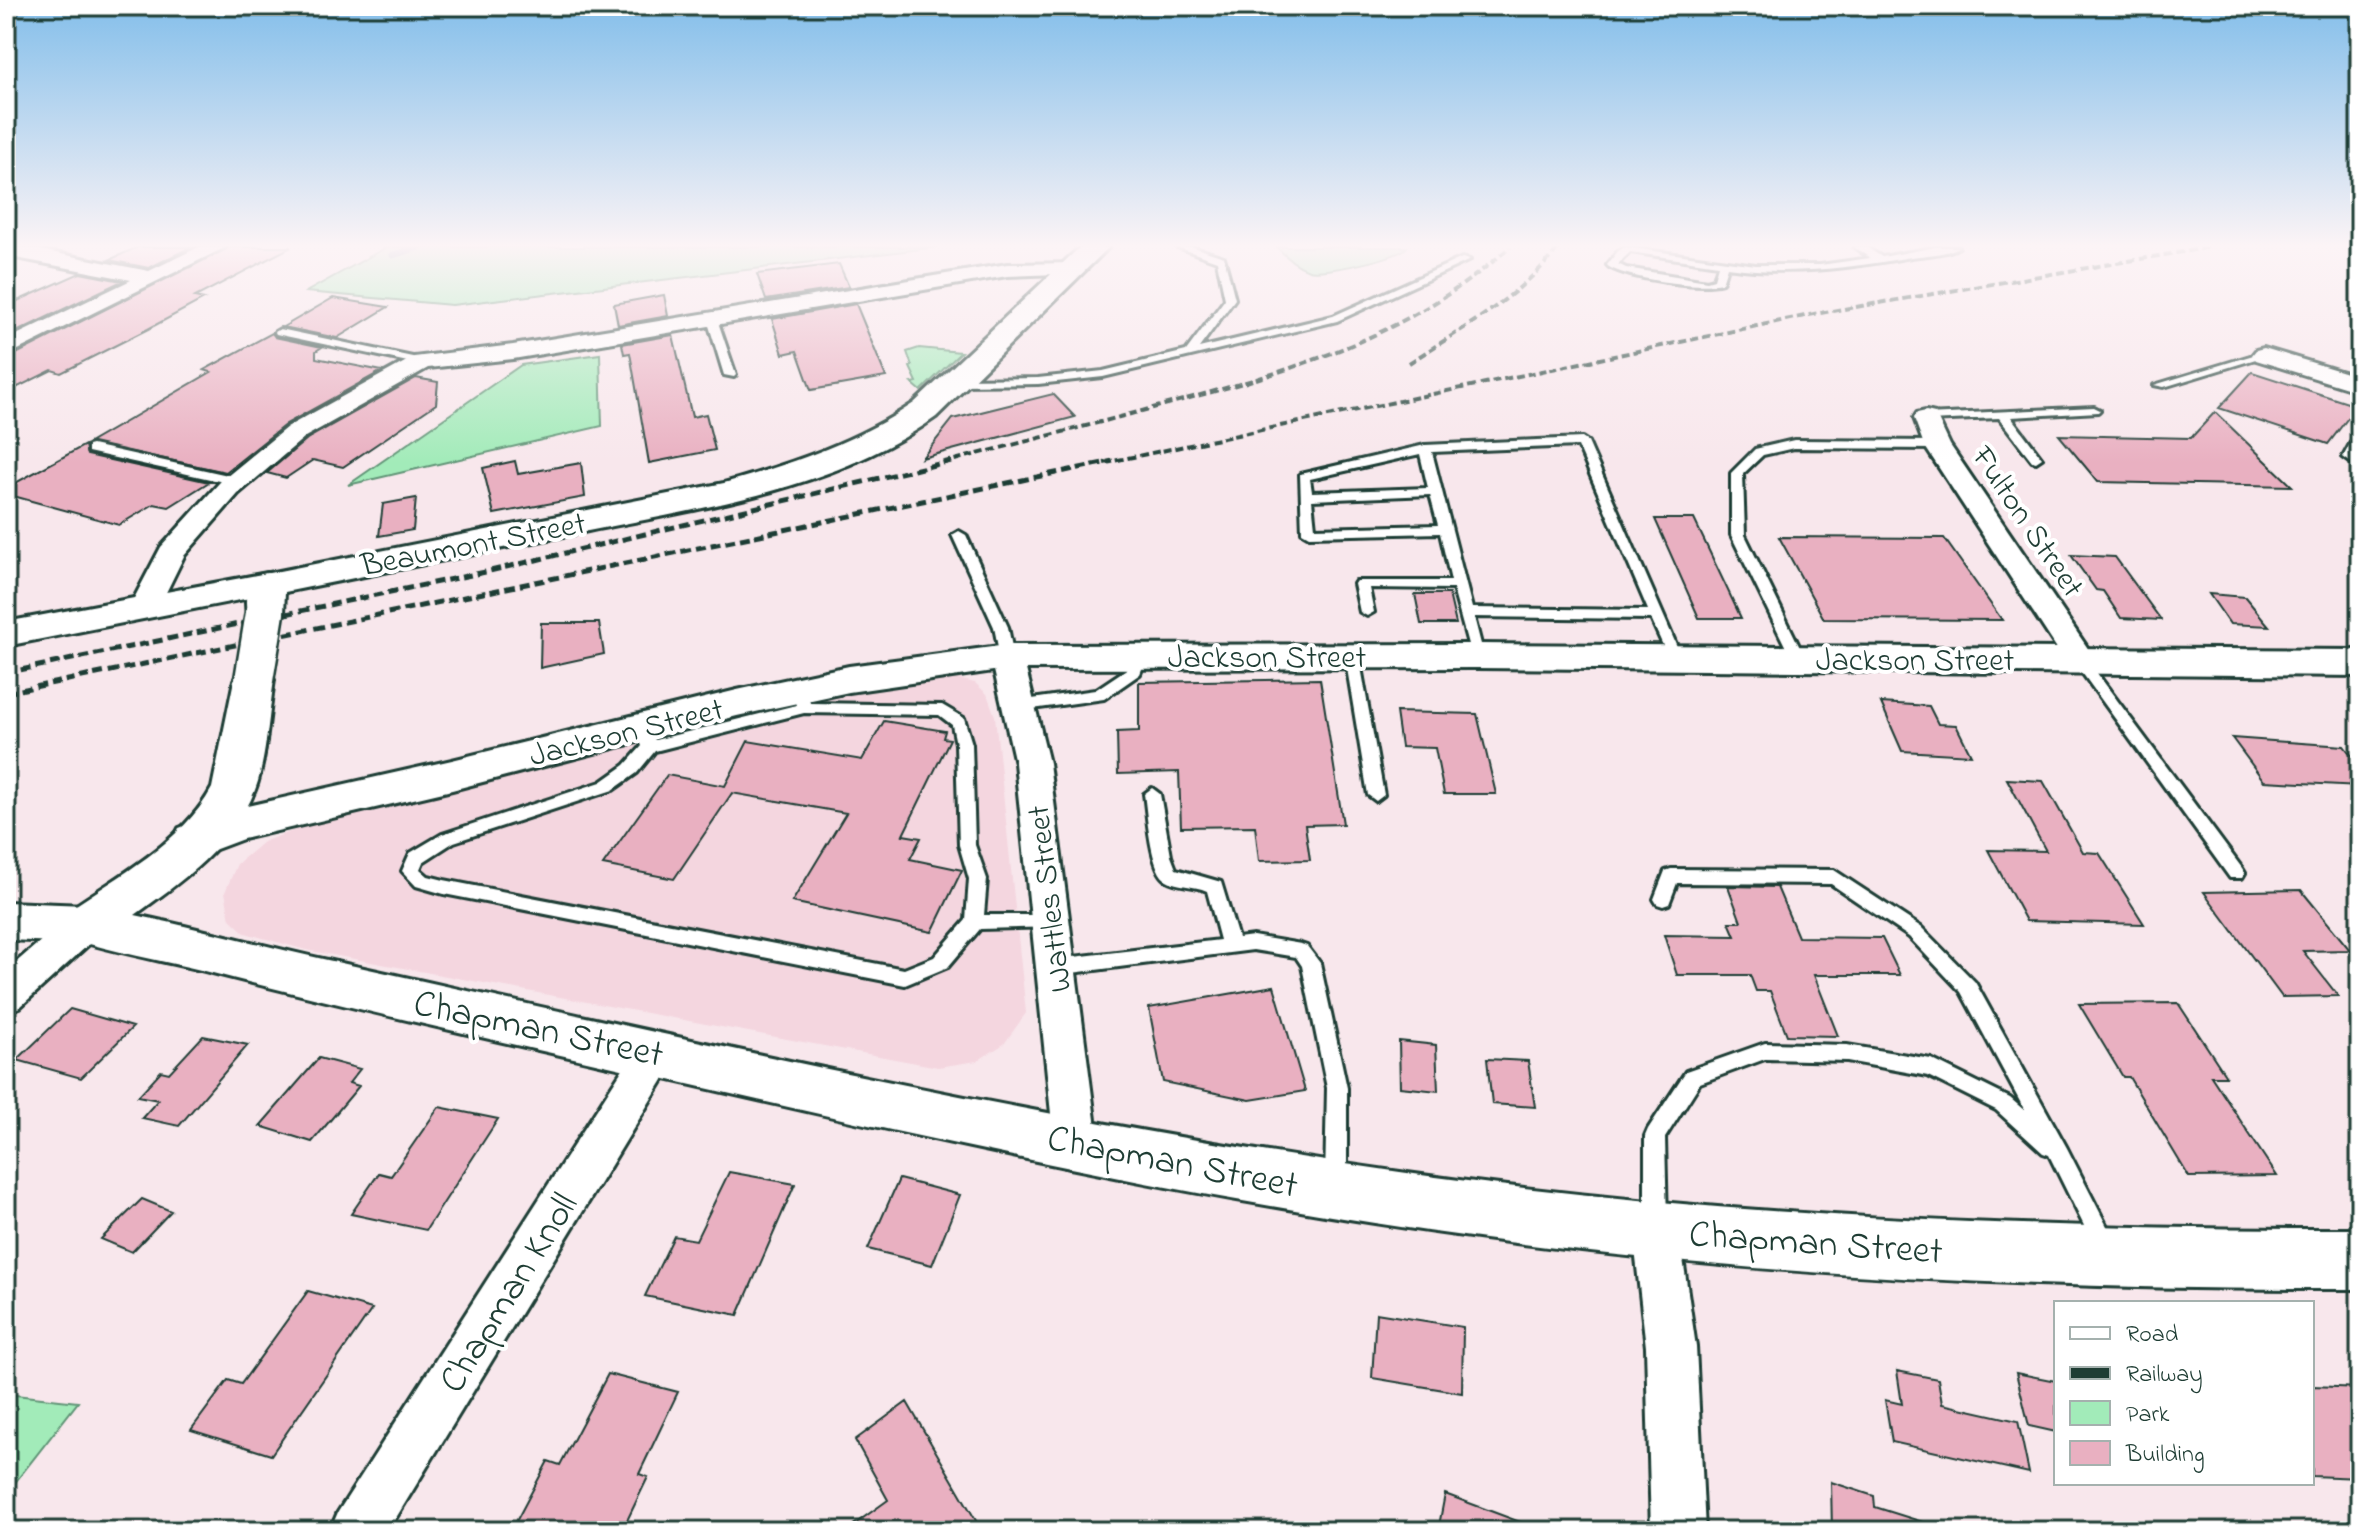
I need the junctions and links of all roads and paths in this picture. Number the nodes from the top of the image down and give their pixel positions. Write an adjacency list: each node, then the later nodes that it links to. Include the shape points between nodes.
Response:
1 (68, 319): 7 (street)
2 (712, 319): 10 (street); 11 (lane)
3 (1023, 319): 13 (main road, Beaumont Street)
4 (1215, 319): 8 (lane)
5 (1334, 319): 8 (lane)
6 (280, 332): 10 (lane)
7 (6, 349)
8 (1190, 353): 13 (lane, via 1097,375)
9 (2264, 355): 12 (street); 14 (lane)
10 (422, 362): 24 (street, via 296,432)
11 (730, 375)
12 (2356, 381)
13 (956, 382): 30 (main road, Beaumont Street, via 925,410 844,455 770,482)
14 (2160, 385)
15 (2094, 410): 16 (lane)
16 (2001, 413): 17 (lane); 22 (lane)
17 (1926, 418): 19 (street, Fulton Street)
18 (2360, 436): 23 (lane, via 2349,457)
19 (1937, 445): 41 (lane, via 1794,444 1759,452 1737,473 1738,535); 42 (street, Fulton Street)
20 (92, 449): 24 (lane)
21 (1425, 449): 25 (lane); 26 (lane, via 1304,477); 34 (lane, via 1582,442)
22 (2036, 458)
23 (2360, 465)
24 (237, 481): 31 (street, via 171,553)
25 (1436, 491): 26 (lane); 27 (lane)
26 (1305, 496): 27 (lane, via 1309,532)
27 (1445, 529): 29 (lane)
28 (959, 535): 39 (lane, via 1001,627)
29 (1459, 585): 32 (lane, via 1361,584); 33 (lane)
30 (266, 598): 31 (street, Beaumont Street); 49 (main road, bridge, via 234,788 228,804)
31 (144, 608): 35 (street, Beaumont Street)
32 (1367, 612)
33 (1465, 612): 34 (lane); 38 (lane)
34 (1657, 615): 40 (lane)
35 (6, 634)
36 (1140, 656): 37 (street, Jackson Street); 39 (street, Jackson Street); 45 (lane, via 1135,671 1099,695)
37 (1352, 656): 38 (street, Jackson Street); 48 (lane)
38 (1477, 656): 40 (street, Jackson Street)
39 (1007, 657): 44 (street, Jackson Street, via 849,679); 45 (street, Wattles Street)
40 (1675, 658): 41 (street, Jackson Street)
41 (1798, 658): 42 (street, Jackson Street)
42 (2080, 660): 43 (street, Jackson Street); 50 (lane)
43 (2360, 663)
44 (801, 699): 46 (street, Jackson Street); 53 (lane, via 942,710 959,722 967,845 978,879)
45 (1018, 706): 54 (street, Wattles Street, via 1032,763)
46 (646, 737): 49 (street, Jackson Street, via 234,825); 53 (lane, via 631,769 607,786 448,838 416,858 411,871 422,881 444,887 905,977 941,962)
47 (1152, 794): 56 (lane, via 1169,873 1215,887)
48 (1376, 795)
49 (195, 840): 55 (main road)
50 (2236, 873)
51 (1663, 899): 61 (lane, via 1671,876 1834,877 1915,932 1968,987)
52 (6, 921): 55 (street, Chapman Street)
53 (975, 922): 54 (lane)
54 (1050, 922): 57 (street, Wattles Street)
55 (86, 924): 58 (street); 59 (main road, Chapman Street)
56 (1231, 946): 57 (lane); 62 (lane, via 1253,943 1301,951 1311,963 1337,1088)
57 (1056, 967): 60 (street, Wattles Street)
58 (6, 995)
59 (657, 1052): 60 (main road, Chapman Street); 66 (street, Chapman Knoll)
60 (1076, 1143): 62 (main road, Chapman Street)
61 (2060, 1155): 63 (lane, via 2003,1104 1931,1068 1847,1053 1765,1051 1693,1077 1655,1136); 64 (lane)
62 (1336, 1190): 63 (main road, Chapman Street)
63 (1656, 1231): 64 (main road, Chapman Street); 67 (street, via 1671,1347)
64 (2110, 1255): 65 (main road, Chapman Street)
65 (2360, 1259)
66 (357, 1531)
67 (1678, 1531)

